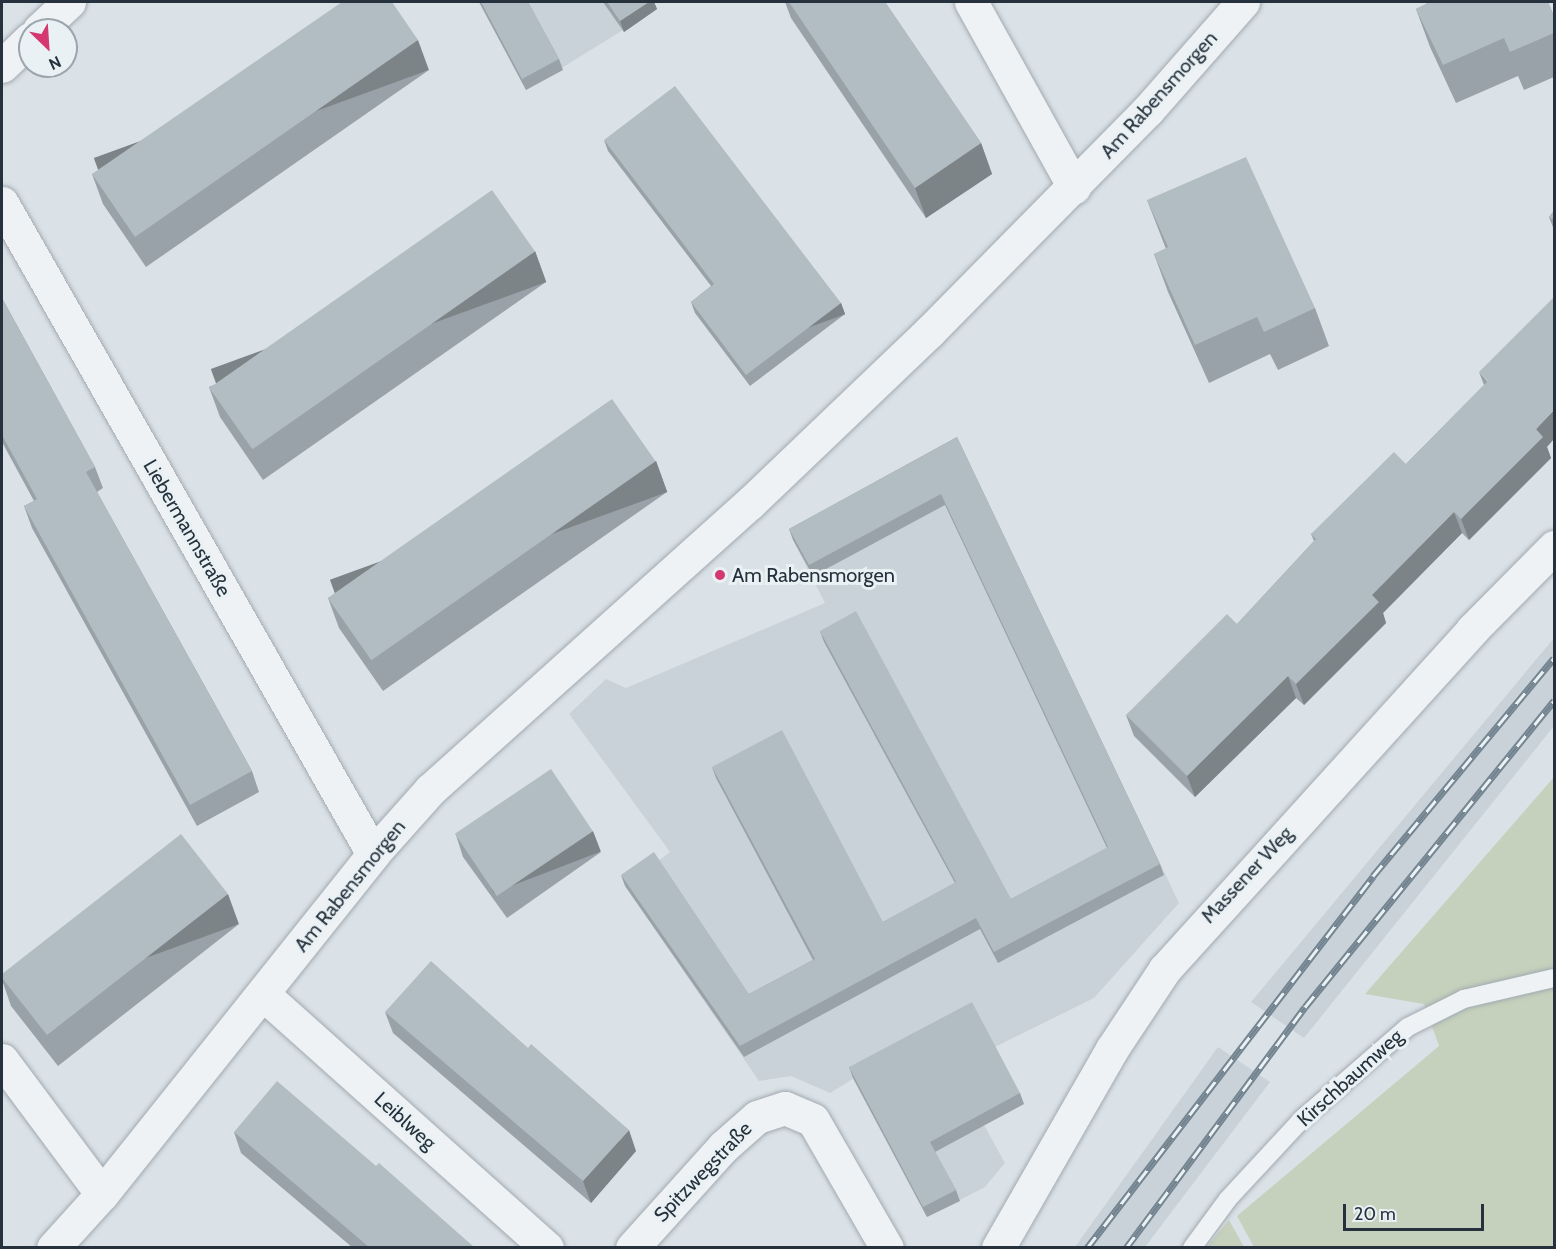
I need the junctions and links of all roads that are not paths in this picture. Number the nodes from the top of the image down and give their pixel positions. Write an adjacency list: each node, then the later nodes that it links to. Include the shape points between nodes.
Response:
1 (69, 2): 4 (street)
2 (971, 2): 7 (street)
3 (1243, 2): 7 (street, Am Rabensmorgen)
4 (52, 18)
5 (18, 51): 6 (street)
6 (2, 66)
7 (1074, 187): 10 (street, Am Rabensmorgen, via 750,503 430,790)
8 (2, 203): 10 (street, Liebermannstraße)
9 (1554, 547): 19 (street, Massener Weg, via 1472,630 1165,969 1112,1049)
10 (373, 854): 12 (street, Am Rabensmorgen)
11 (1554, 978): 20 (lane, Kirschbaumweg, via 1464,999 1408,1026 1302,1119 1228,1199)
12 (263, 994): 14 (street, Am Rabensmorgen); 16 (street, Leiblweg)
13 (2, 1060): 14 (street)
14 (102, 1194): 15 (street, Am Rabensmorgen)
15 (53, 1248)
16 (547, 1248)
17 (632, 1248): 18 (street, Spitzwegstraße, via 723,1147 757,1117 785,1108 813,1120)
18 (887, 1248)
19 (998, 1248)
20 (1192, 1248)

